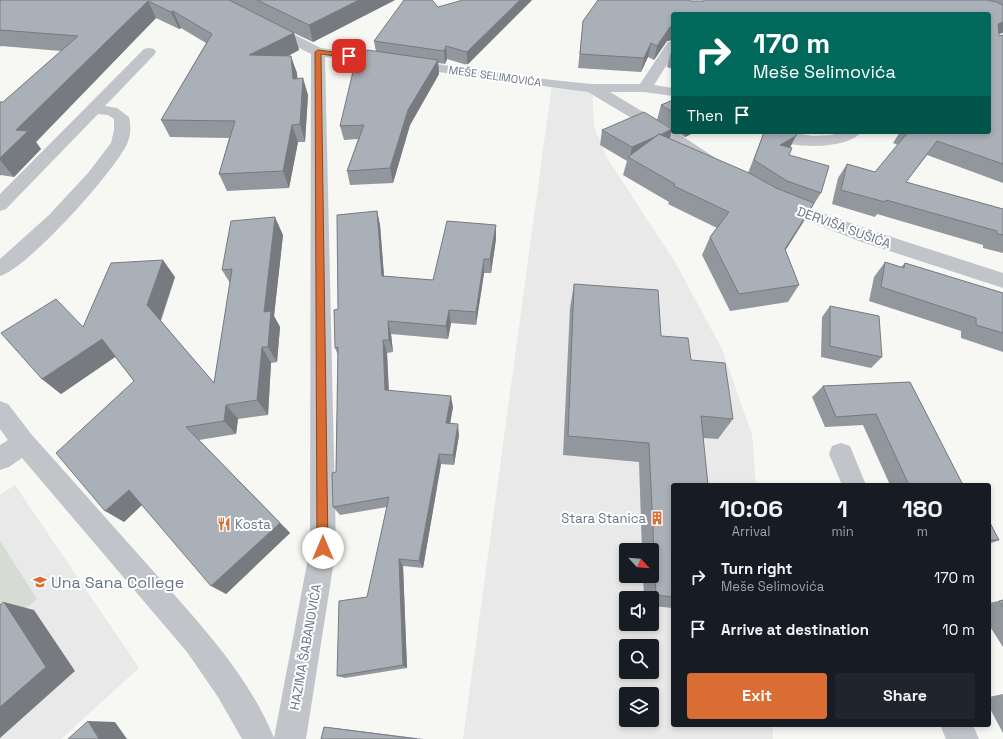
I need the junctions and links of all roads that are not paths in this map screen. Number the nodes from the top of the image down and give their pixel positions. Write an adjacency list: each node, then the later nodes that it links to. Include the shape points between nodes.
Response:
1 (216, 0): 4 (street, MEŠE SELIMOVIĆA)
2 (671, 48): 6 (street)
3 (149, 52): 8 (street)
4 (318, 52): 5 (street, MEŠE SELIMOVIĆA); 23 (street, HAZIMA ŠABANOVIĆA, via 323,548)
5 (592, 88): 6 (street, MEŠE SELIMOVIĆA); 11 (street, via 659,128)
6 (644, 88): 7 (street, MEŠE SELIMOVIĆA)
7 (671, 92)
8 (95, 109): 13 (street); 14 (street, via 112,111 121,117 124,128 119,145 99,172 65,209 23,252)
9 (778, 134): 10 (street, via 813,142 828,141)
10 (850, 134)
11 (723, 171)
12 (767, 197): 15 (street, DERVIŠA SUŠIĆA, via 820,220)
13 (0, 205)
14 (0, 269)
15 (1003, 281)
16 (0, 411): 17 (street)
17 (24, 443): 19 (street); 22 (street, via 197,642 229,686)
18 (841, 454): 20 (street)
19 (0, 459)
20 (853, 483)
21 (957, 727): 24 (street)
22 (259, 739)
23 (290, 739)
24 (963, 739)

